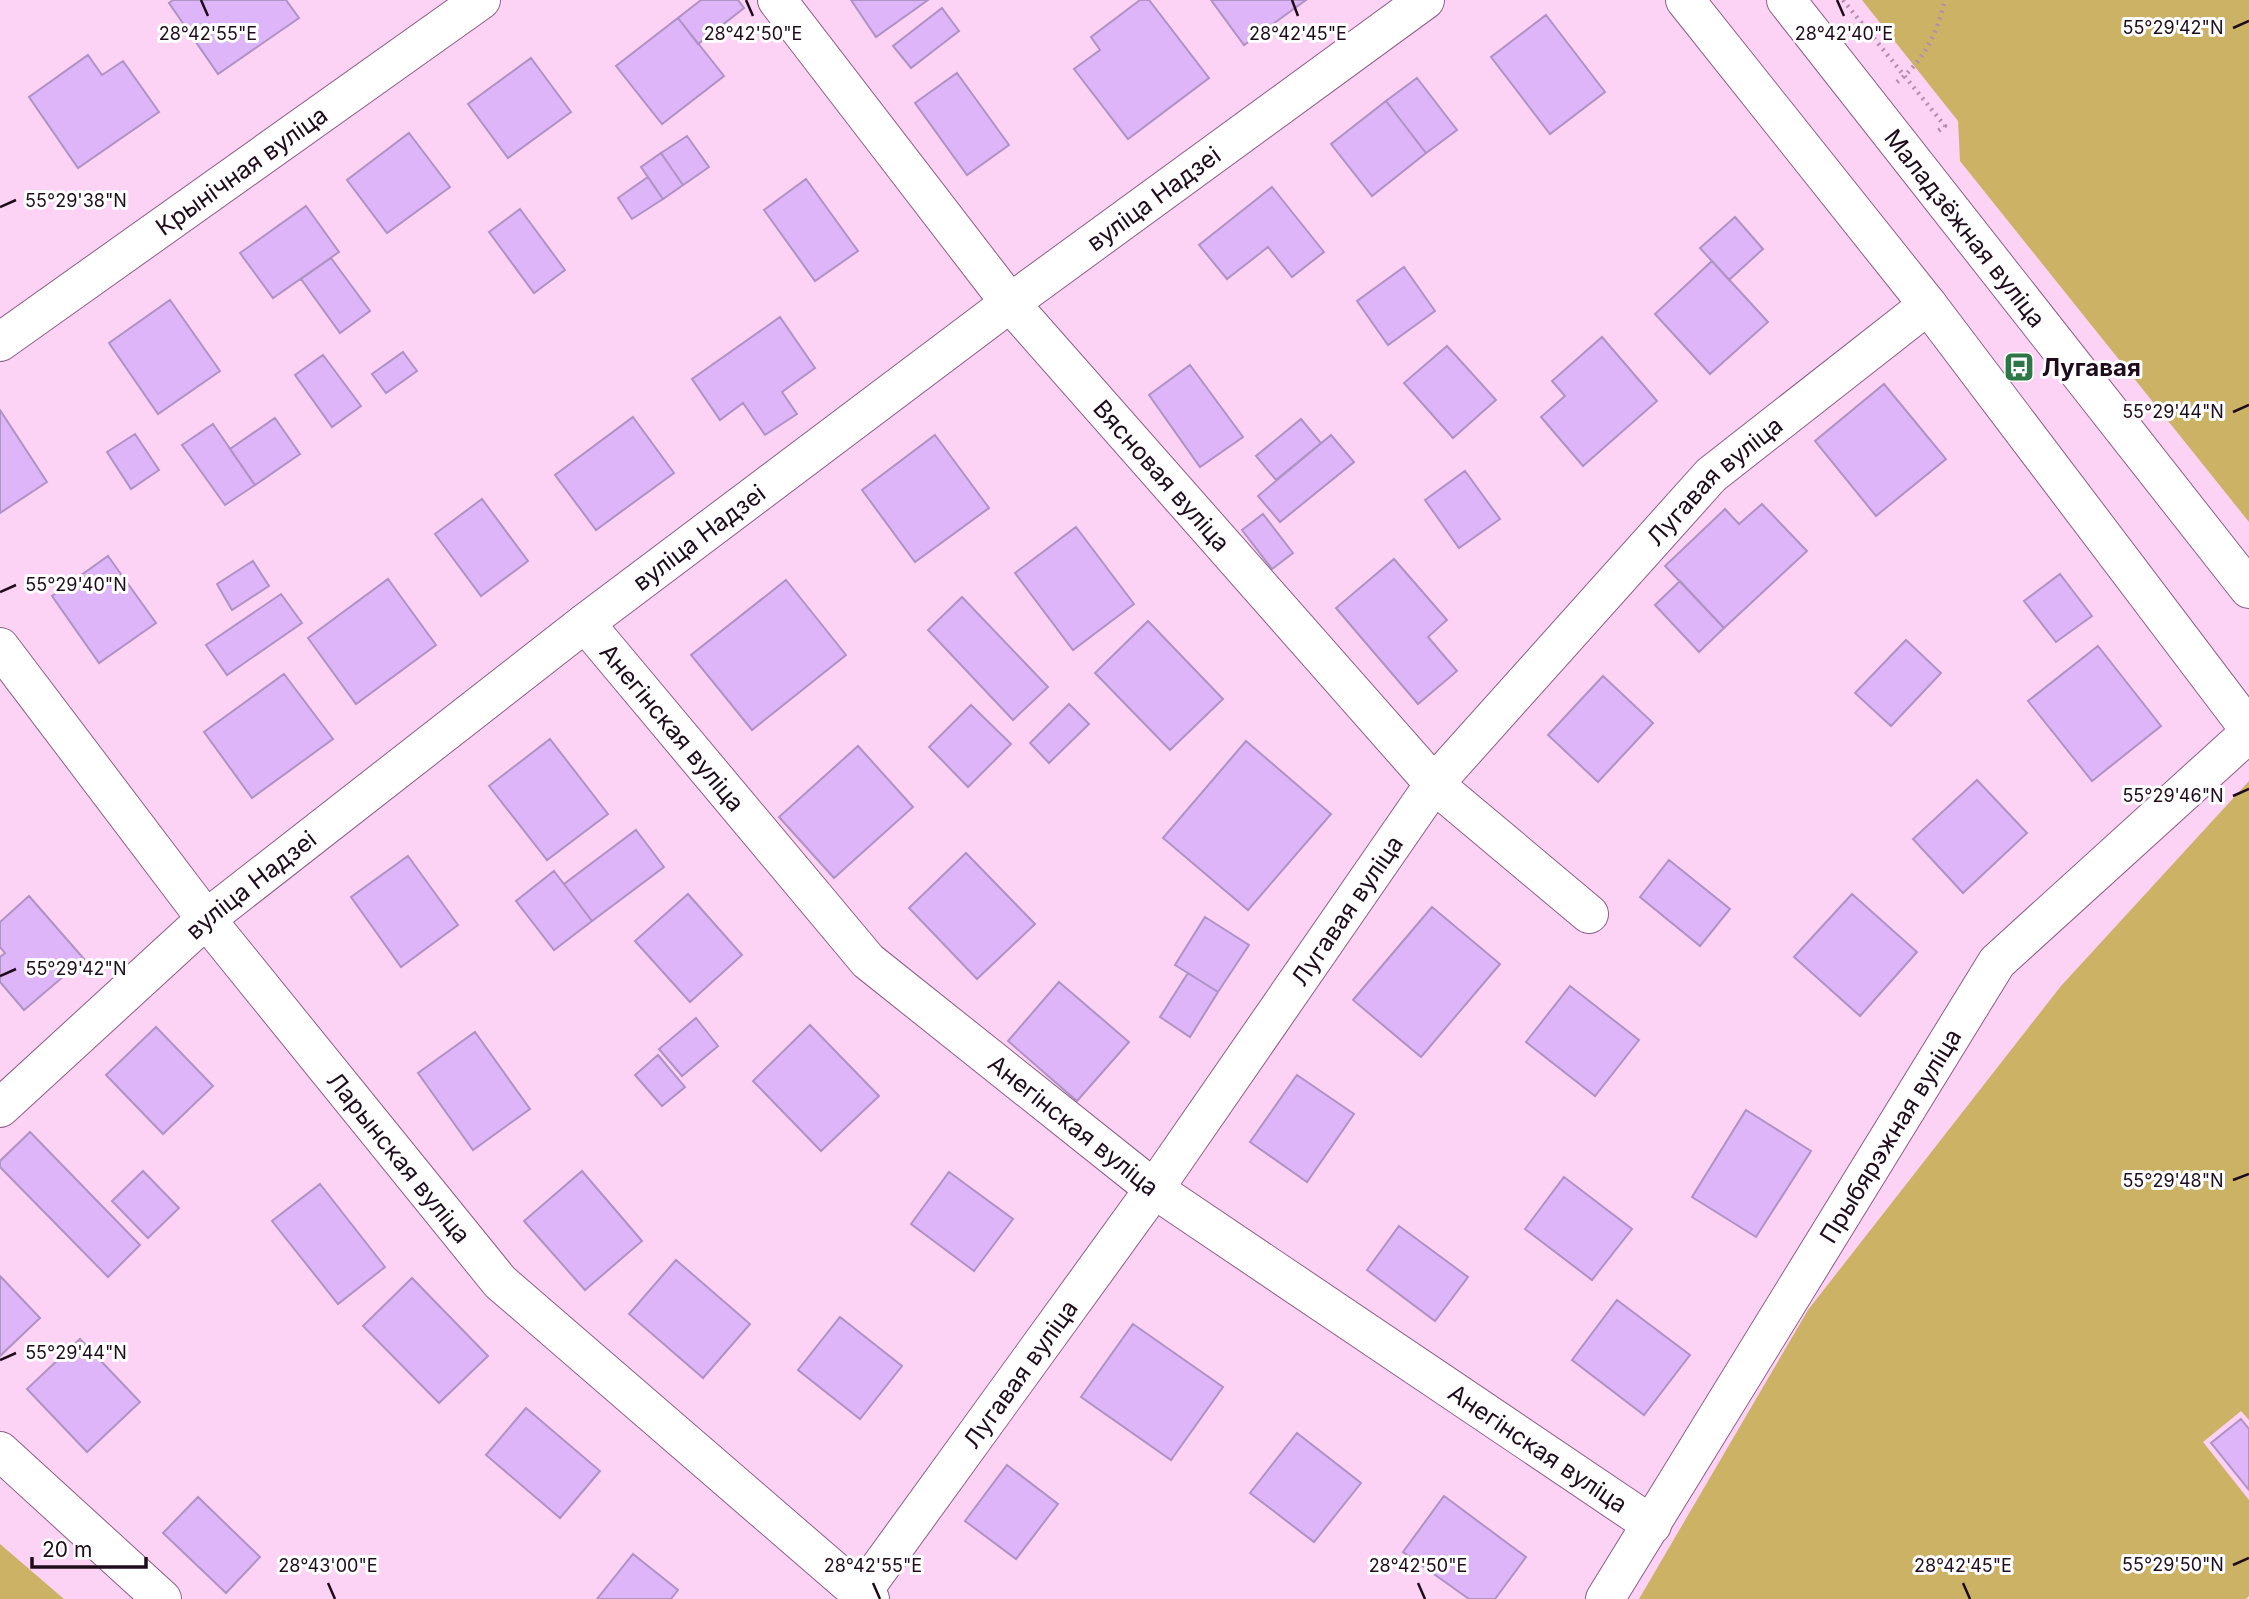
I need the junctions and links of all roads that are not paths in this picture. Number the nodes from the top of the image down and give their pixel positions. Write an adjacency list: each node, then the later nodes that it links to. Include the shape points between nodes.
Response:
1 (481, 0): 8 (street, Крынічная вуліца)
2 (777, 0): 6 (street, Вясновая вуліца)
3 (1425, 0): 6 (street, вуліца Надзеі)
4 (1685, 0): 7 (street)
5 (1786, 0): 9 (street, Маладзёжная вуліца)
6 (1010, 303): 10 (street, вуліца Надзеі); 13 (street, Вясновая вуліца)
7 (1928, 304): 12 (street); 13 (street, Лугавая вуліца, via 1711,475)
8 (0, 342)
9 (2249, 589)
10 (585, 623): 15 (street, вуліца Надзеі); 17 (street, Анегінская вуліца, via 868,961)
11 (0, 647): 15 (street, Ларынская вуліца)
12 (2249, 731): 19 (street, Прыбярэжная вуліца, via 1997,962)
13 (1434, 784): 14 (street, Вясновая вуліца); 17 (street, Лугавая вуліца)
14 (1590, 914)
15 (206, 919): 16 (street, вуліца Надзеі); 20 (street, Ларынская вуліца, via 500,1282)
16 (0, 1108)
17 (1154, 1189): 19 (street, Анегінская вуліца); 20 (street, Лугавая вуліца)
18 (0, 1451): 21 (street)
19 (1652, 1525): 22 (street, Прыбярэжная вуліца)
20 (863, 1597)
21 (162, 1599)
22 (1605, 1599)

